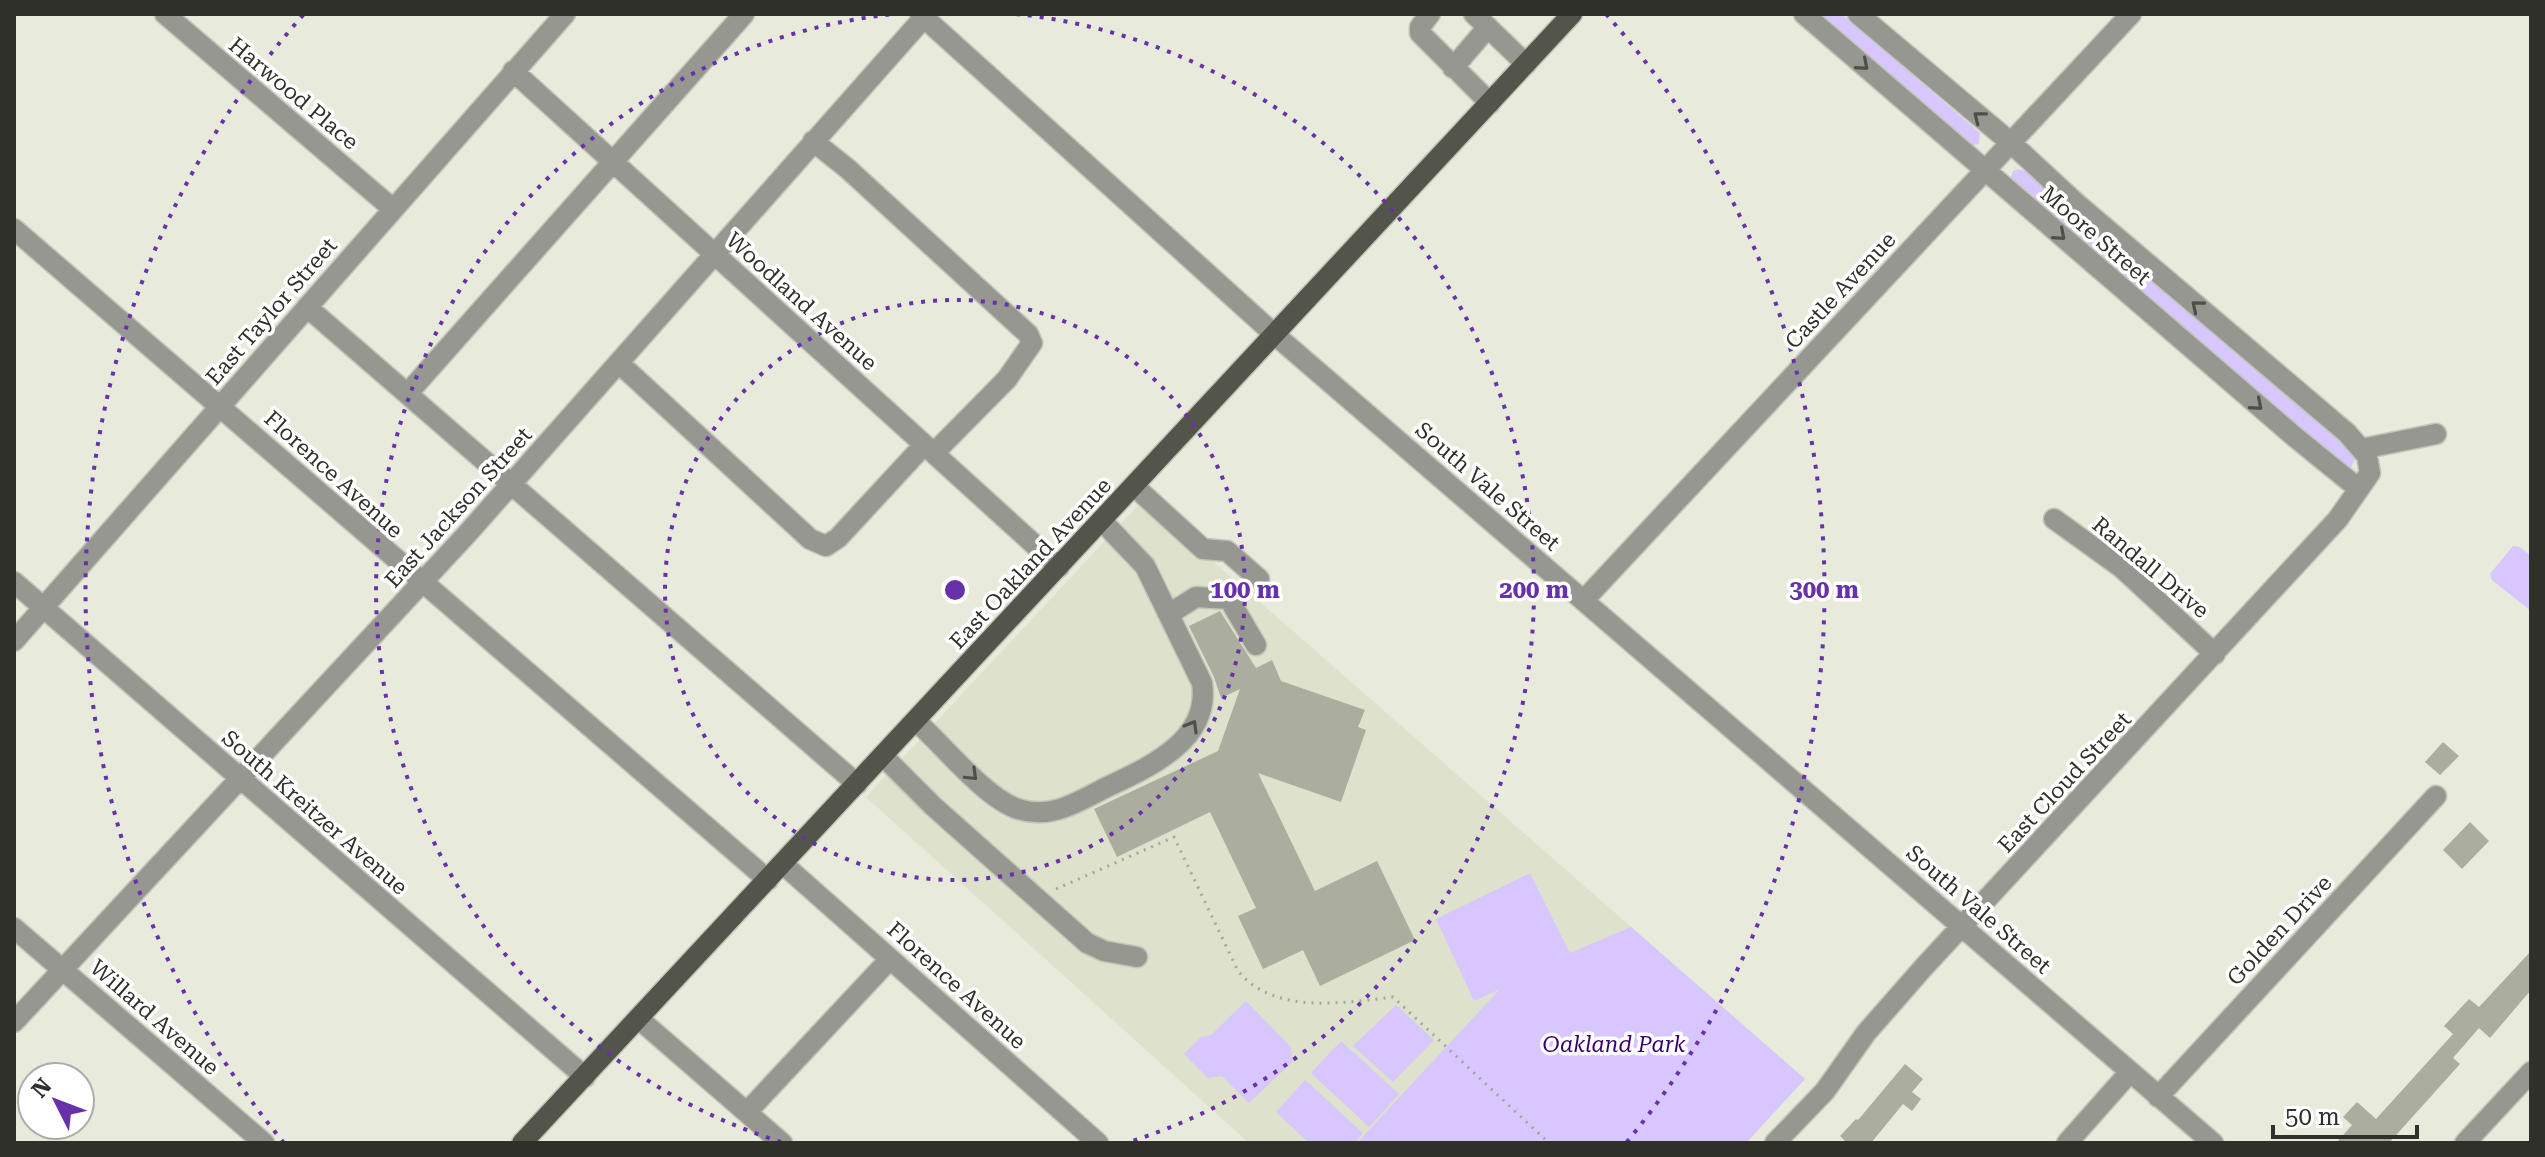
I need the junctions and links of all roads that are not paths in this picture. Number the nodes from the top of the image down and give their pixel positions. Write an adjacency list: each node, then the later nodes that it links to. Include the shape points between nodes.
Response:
1 (165, 14): 19 (street, Harwood Place)
2 (744, 14): 17 (street)
3 (1430, 14): 12 (street, via 1420,33)
4 (1572, 14): 11 (main road, East Oakland Avenue)
5 (1804, 14): 18 (street, Moore Street, one-way to 18)
6 (1858, 14): 16 (street, Moore Street, one-way to 6)
7 (2131, 14): 16 (street, Castle Avenue)
8 (923, 15): 15 (street, East Jackson Street); 23 (street, South Vale Street)
9 (559, 16): 13 (street, East Taylor Street)
10 (1481, 21): 11 (street); 12 (street)
11 (1526, 64): 14 (main road, East Oakland Avenue)
12 (1453, 68): 14 (street)
13 (513, 71): 17 (street, Woodland Avenue); 19 (street, East Taylor Street)
14 (1490, 103): 23 (main road, East Oakland Avenue)
15 (813, 141): 21 (street, East Jackson Street); 28 (street, via 965,275 1032,343 1007,379)
16 (2010, 142): 18 (street, Castle Avenue); 29 (street, Moore Street, one-way to 16)
17 (613, 161): 21 (street, Woodland Avenue); 25 (street)
18 (1984, 170): 32 (street, Moore Street, one-way to 32); 39 (street, Castle Avenue)
19 (393, 209): 22 (street, East Taylor Street)
20 (14, 229): 26 (street, Florence Avenue)
21 (715, 254): 24 (street, East Jackson Street); 28 (street, Woodland Avenue)
22 (307, 307): 25 (street); 26 (street, East Taylor Street)
23 (1274, 334): 31 (main road, East Oakland Avenue); 39 (street, South Vale Street)
24 (620, 364): 28 (street, via 810,539 826,546); 30 (street, East Jackson Street)
25 (408, 393): 30 (street)
26 (221, 405): 38 (street, Florence Avenue); 40 (street, East Taylor Street)
27 (2436, 434): 29 (street)
28 (929, 449): 35 (street, Woodland Avenue)
29 (2361, 449): 32 (street, East Cloud Street, via 2370,473)
30 (512, 484): 38 (street, East Jackson Street); 48 (street)
31 (1134, 486): 34 (main road, East Oakland Avenue); 36 (street, via 1203,549 1227,551)
32 (2359, 489): 44 (street, East Cloud Street)
33 (2054, 519): 44 (street, Randall Drive, via 2122,568)
34 (1102, 521): 35 (main road, East Oakland Avenue); 41 (street, via 1145,566)
35 (1059, 567): 45 (main road, East Oakland Avenue)
36 (1259, 579)
37 (14, 582): 40 (street, South Kreitzer Avenue)
38 (421, 583): 47 (street, East Jackson Street); 51 (street, Florence Avenue)
39 (1584, 600): 52 (street, South Vale Street)
40 (43, 607): 42 (street, East Taylor Street); 47 (street, South Kreitzer Avenue)
41 (1169, 614): 43 (street, via 1196,597 1229,599); 45 (street, one-way to 41, via 1001,801 1032,813 1068,807 1168,755 1195,723 1202,683)
42 (14, 641)
43 (1256, 645)
44 (2215, 654): 52 (street, East Cloud Street)
45 (916, 721): 46 (main road, East Oakland Avenue)
46 (883, 756): 48 (main road, East Oakland Avenue); 54 (street, via 1087,943)
47 (240, 779): 56 (street, East Jackson Street); 61 (street, South Kreitzer Avenue)
48 (857, 784): 50 (main road, East Oakland Avenue)
49 (2436, 796): 62 (street, Golden Drive)
50 (783, 864): 51 (main road, East Oakland Avenue); 55 (street, Florence Avenue)
51 (768, 880): 57 (main road, East Oakland Avenue)
52 (1963, 927): 59 (street, South Vale Street); 68 (street, East Cloud Street)
53 (14, 928): 56 (street, Willard Avenue)
54 (1137, 957)
55 (890, 959): 63 (street); 67 (street, Florence Avenue)
56 (62, 970): 58 (street, East Jackson Street); 64 (street, Willard Avenue)
57 (639, 1019): 61 (main road, East Oakland Avenue); 63 (street)
58 (14, 1022)
59 (2130, 1072): 62 (street, South Vale Street); 69 (street)
60 (2531, 1072): 71 (street)
61 (585, 1077): 65 (main road, East Oakland Avenue)
62 (2158, 1097): 70 (street, South Vale Street)
63 (747, 1112): 66 (street)
64 (264, 1143)
65 (522, 1143)
66 (782, 1143)
67 (1098, 1143)
68 (1775, 1143)
69 (2067, 1143)
70 (2213, 1143)
71 (2465, 1143)

